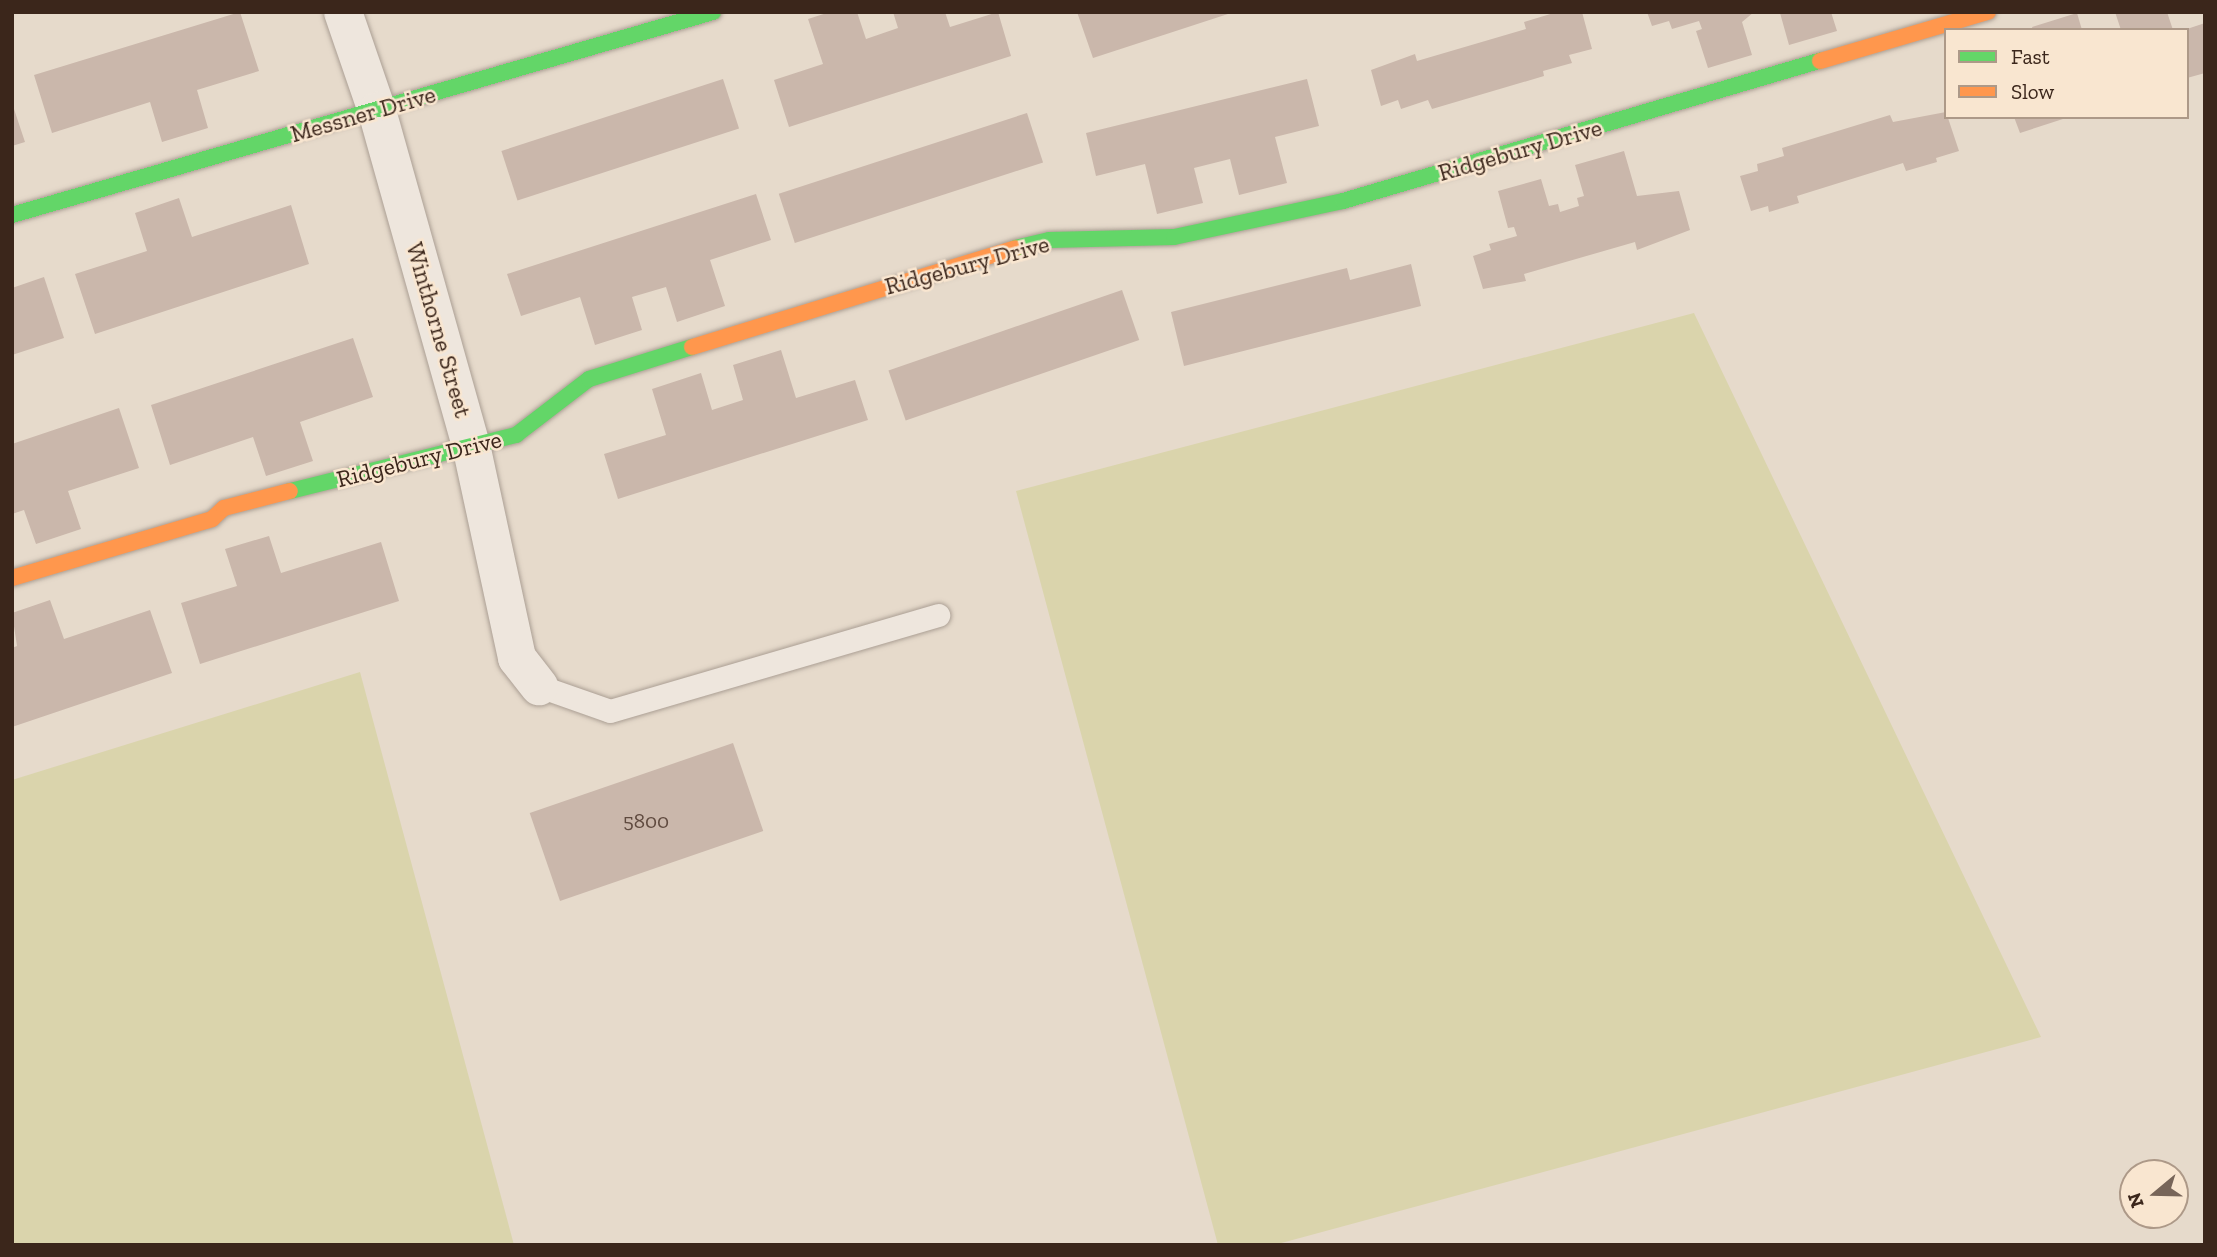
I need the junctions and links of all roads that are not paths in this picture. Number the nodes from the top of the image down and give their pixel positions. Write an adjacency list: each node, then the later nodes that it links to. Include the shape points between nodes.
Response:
1 (343, 12): 5 (street, Winthorne Street)
2 (713, 12): 4 (street, Messner Drive)
3 (1988, 12): 7 (street, Ridgebury Drive, via 1343,201 1174,237 1049,240 986,255 589,379 516,435)
4 (650, 21): 5 (street, Messner Drive)
5 (377, 111): 6 (street, Messner Drive); 7 (street, Winthorne Street)
6 (12, 215)
7 (471, 444): 8 (street, Ridgebury Drive, via 223,508 212,519); 10 (street, Winthorne Street, via 517,658)
8 (12, 578)
9 (938, 615): 10 (lane, via 610,712)
10 (540, 686)

